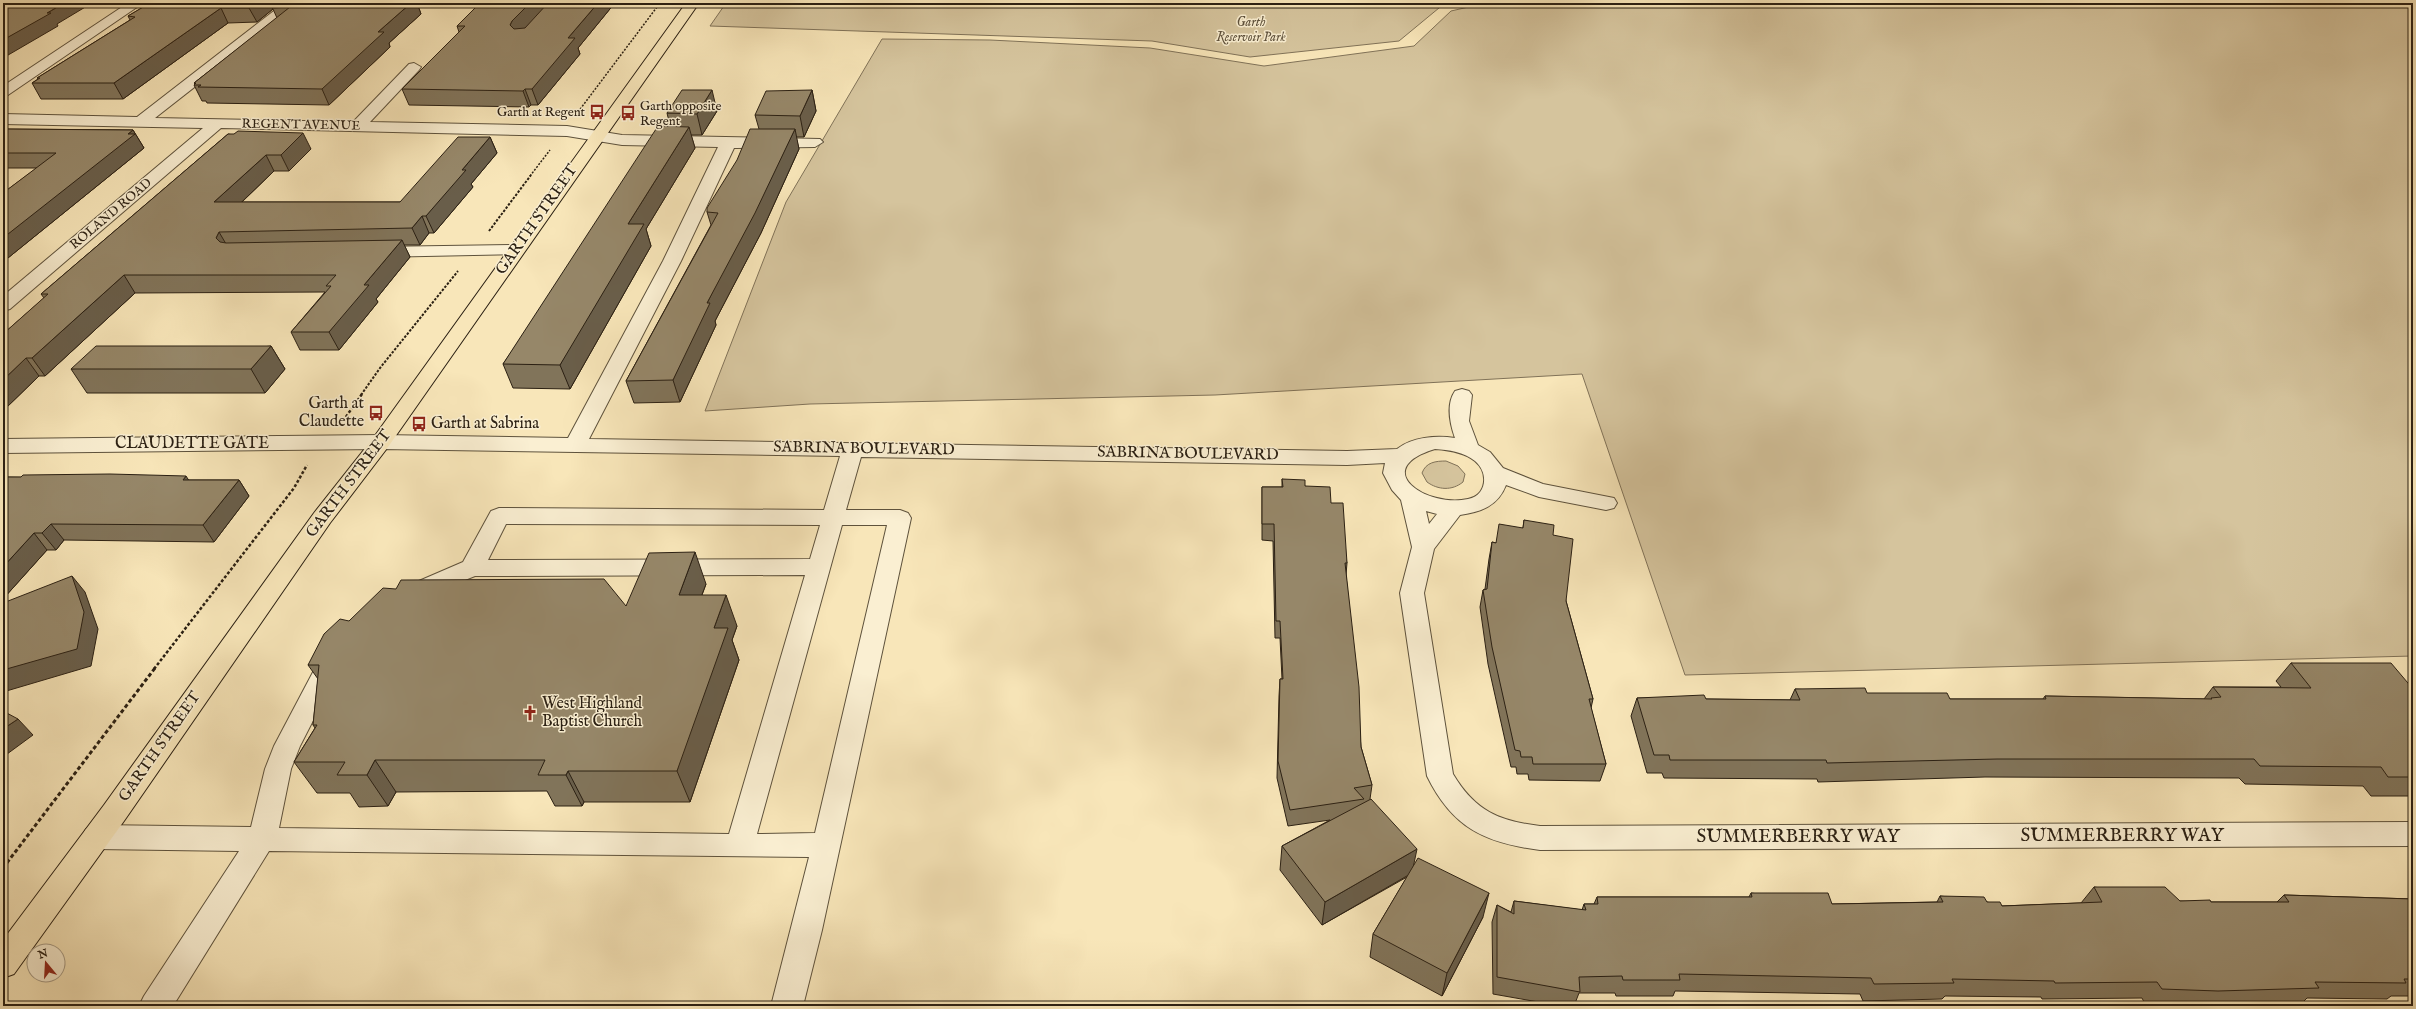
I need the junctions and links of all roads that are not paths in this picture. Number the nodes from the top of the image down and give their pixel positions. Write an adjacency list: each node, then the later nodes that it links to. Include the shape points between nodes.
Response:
1 (136, 3): 5 (street)
2 (693, 3): 10 (main road, GARTH STREET)
3 (284, 10): 7 (street)
4 (414, 67): 9 (street)
5 (3, 92)
6 (3, 119): 7 (street, REGENT AVENUE)
7 (139, 123): 8 (street, REGENT AVENUE)
8 (218, 123): 9 (street, REGENT AVENUE); 15 (street, ROLAND ROAD)
9 (357, 127): 10 (street, REGENT AVENUE, via 567,131)
10 (598, 134): 12 (street, REGENT AVENUE, via 622,140); 13 (main road, GARTH STREET)
11 (815, 142): 12 (street, REGENT AVENUE)
12 (728, 143): 20 (street, via 672,261)
13 (516, 250): 14 (street); 18 (main road, GARTH STREET)
14 (361, 252)
15 (3, 305)
16 (1462, 395): 17 (street)
17 (1459, 421): 19 (street); 23 (street)
18 (381, 442): 20 (street, SABRINA BOULEVARD); 21 (street, CLAUDETTE GATE); 38 (main road, GARTH STREET, via 322,518)
19 (1434, 442): 23 (street, via 1455,444); 24 (street, via 1412,448)
20 (576, 445): 22 (street, SABRINA BOULEVARD)
21 (3, 446)
22 (853, 449): 25 (street, SABRINA BOULEVARD); 31 (street)
23 (1470, 449): 27 (street, via 1492,466)
24 (1400, 456): 25 (street, SABRINA BOULEVARD); 26 (street, via 1394,466)
25 (1347, 458): 26 (street, SABRINA BOULEVARD)
26 (1394, 477): 28 (street, via 1400,489)
27 (1492, 484): 29 (street); 30 (street, via 1477,504)
28 (1412, 498): 30 (street, via 1428,505); 32 (street, SUMMERBERRY WAY)
29 (1606, 503)
30 (1453, 508): 32 (street, SUMMERBERRY WAY)
31 (833, 518): 33 (street); 34 (street, via 499,516); 40 (street, via 900,518)
32 (1423, 547): 37 (street, SUMMERBERRY WAY, via 1412,593 1440,776 1451,796 1467,814 1489,827 1514,836 1548,838)
33 (819, 567): 34 (street); 41 (street)
34 (472, 568): 35 (street, via 440,580)
35 (391, 606)
36 (343, 646): 39 (street, via 334,656 286,746)
37 (2413, 834)
38 (96, 837): 39 (street); 42 (main road, GARTH STREET)
39 (262, 839): 41 (street); 43 (street)
40 (826, 845): 41 (street); 44 (street)
41 (739, 846)
42 (3, 964)
43 (155, 1006)
44 (787, 1006)

